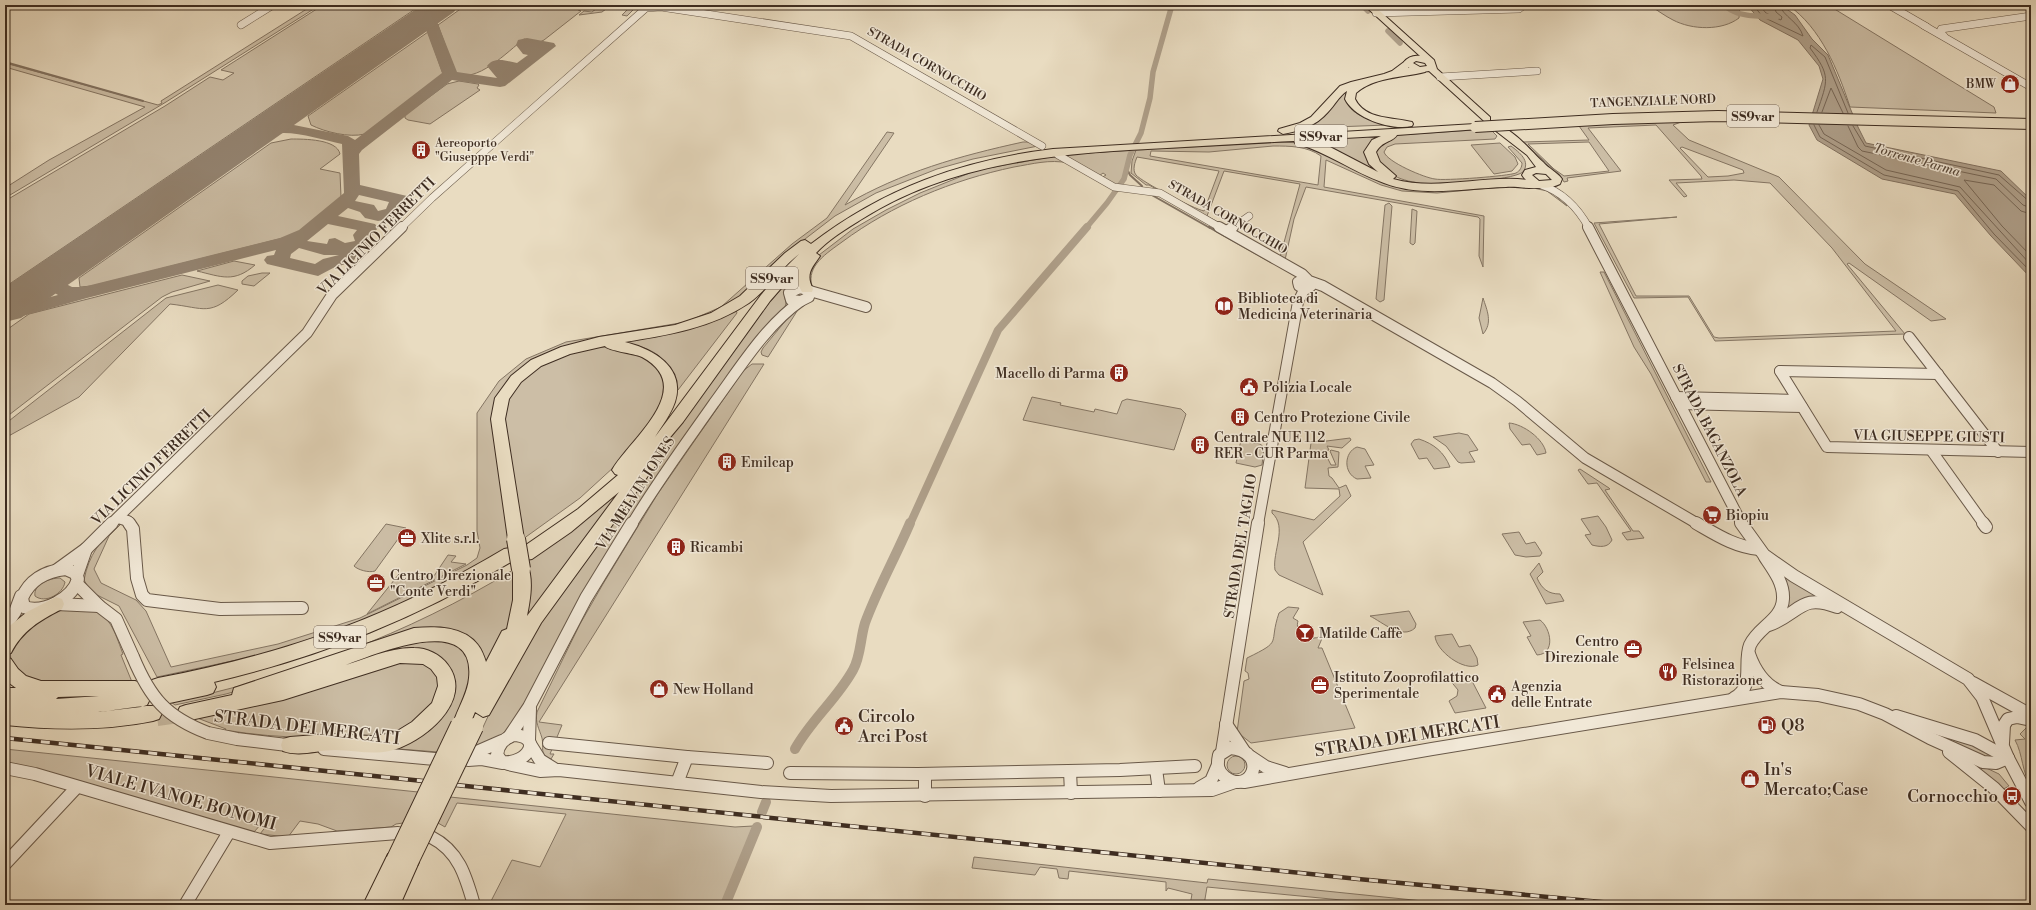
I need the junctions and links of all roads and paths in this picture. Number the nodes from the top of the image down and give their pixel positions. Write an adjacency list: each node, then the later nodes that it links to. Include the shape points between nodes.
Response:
1 (274, 5): 8 (street)
2 (1368, 5): 6 (main road)
3 (1889, 5): 9 (street)
4 (648, 7): 27 (street, STRADA CORNOCCHIO, via 851,36); 56 (street, VIA LICINIO FERRETTI, via 432,198 332,295 307,332)
5 (1522, 7): 6 (street)
6 (1376, 13): 12 (main road)
7 (2031, 16): 10 (street)
8 (240, 25)
9 (1923, 25): 10 (street); 11 (street)
10 (1943, 29): 11 (street, via 1940,32)
11 (1947, 39): 18 (street)
12 (1413, 48): 13 (main road, via 1413,56); 14 (main road)
13 (1409, 61): 14 (main road, via 1421,58); 15 (main road, via 1412,67); 23 (highway, via 1395,73 1344,88 1318,118 1302,127 1280,132)
14 (1432, 64): 15 (main road, via 1429,69); 17 (main road, via 1433,70)
15 (1421, 70): 17 (main road); 21 (highway, via 1407,71 1360,86 1351,93 1351,102 1356,109 1366,115 1388,122)
16 (1537, 71): 17 (street)
17 (1440, 76): 19 (main road)
18 (2031, 88)
19 (1487, 119)
20 (2030, 121): 21 (highway, SS9var, bridge, via 1718,116)
21 (1467, 125): 23 (highway, SS9var); 24 (highway, SS9var); 32 (highway, via 1388,136 1374,144 1371,157 1388,175 1420,184 1505,180)
22 (1499, 129): 26 (main road, STRADA BAGANZOLA)
23 (1208, 138): 25 (highway, SS9var)
24 (1246, 140): 25 (highway, SS9var); 34 (highway, via 1288,140 1310,144 1383,178 1408,186 1515,182)
25 (1169, 142): 28 (highway, SS9var)
26 (1515, 143): 31 (main road, STRADA BAGANZOLA, via 1530,153); 32 (main road, STRADA BAGANZOLA, via 1529,160)
27 (1042, 146)
28 (1102, 146): 30 (highway, SS9var, via 1031,155); 38 (highway, SS9var, via 1061,147 1014,153 939,172 870,202)
29 (1058, 155): 37 (street, STRADA CORNOCCHIO, via 1118,188 1150,189 1160,193)
30 (972, 168): 41 (highway, via 903,198 837,237 805,266 802,278); 49 (highway, SS9var, via 926,183 888,200 856,217 823,240 781,279)
31 (1548, 171): 32 (main road, via 1536,170); 33 (main road, STRADA BAGANZOLA)
32 (1528, 173): 34 (main road, STRADA BAGANZOLA, via 1530,180)
33 (1557, 181): 34 (main road, via 1550,185); 35 (street, STRADA BAGANZOLA, via 1557,186 1569,196)
34 (1541, 185): 35 (street, STRADA BAGANZOLA, via 1556,191)
35 (1574, 207): 50 (street, STRADA BAGANZOLA, via 1591,232)
36 (1249, 216): 37 (street)
37 (1227, 231): 39 (street, STRADA CORNOCCHIO)
38 (816, 237): 47 (highway, via 788,256 745,299 716,316 677,329); 55 (highway, SS9var, via 771,279 656,430)
39 (1298, 279): 40 (street); 43 (street, STRADA DEL TAGLIO)
40 (1309, 286): 43 (street, STRADA DEL TAGLIO); 59 (street, via 1328,290 1502,389 1579,454 1617,478 1728,542)
41 (806, 295): 42 (street, via 792,301); 42 (street, via 796,289); 44 (street, via 834,298); 45 (street, VIA MELVIN JONES)
42 (788, 296): 45 (street, VIA MELVIN JONES)
43 (1298, 302): 90 (street, STRADA DEL TAGLIO, via 1266,475)
44 (866, 307)
45 (785, 312): 81 (street, VIA MELVIN JONES, via 733,374 651,493 586,598)
46 (1909, 337): 48 (street)
47 (580, 346): 55 (highway, via 612,345 636,349 657,360 669,376 670,392 666,406); 60 (highway, via 554,354 527,370 507,390 499,406 499,427)
48 (1938, 374): 51 (street, via 1780,371); 53 (street)
49 (708, 376): 60 (highway, SS9var, via 664,436 626,476 573,522); 83 (highway, via 701,393 535,618)
50 (1678, 401): 51 (street); 59 (street, STRADA BAGANZOLA, via 1743,526)
51 (1800, 404): 52 (street, VIA GIUSEPPE GIUSTI, via 1827,447)
52 (1931, 450): 53 (street, VIA GIUSEPPE GIUSTI); 57 (street)
53 (1998, 452): 54 (street, VIA GIUSEPPE GIUSTI)
54 (2031, 452)
55 (620, 470): 60 (highway, SS9var)
56 (118, 518): 58 (street, VIA LICINIO FERRETTI); 66 (street, via 128,521 133,529 138,588 142,597 147,600 220,609)
57 (1986, 527)
58 (86, 549): 61 (street, VIA LICINIO FERRETTI); 62 (street)
59 (1761, 552): 68 (street, STRADA BAGANZOLA, via 1800,580); 70 (street, via 1779,579 1783,594 1779,612)
60 (518, 554): 67 (highway, via 522,596); 76 (highway, SS9var, via 434,606 344,646 265,672)
61 (57, 570): 62 (street, STRADA DEI MERCATI, via 73,571); 63 (street, via 30,583)
62 (77, 580): 64 (street, via 69,595); 65 (street, STRADA DEI MERCATI)
63 (21, 596): 64 (street, via 24,606 38,609); 69 (street, via 15,612)
64 (51, 606): 65 (street); 71 (street, via 29,615); 72 (highway, via 21,626 9,638)
65 (99, 606): 95 (street, STRADA DEI MERCATI, bridge, via 116,619 148,690 162,708 182,722 208,733)
66 (302, 608)
67 (517, 620): 83 (highway); 89 (highway)
68 (1879, 626): 70 (street, via 1833,605 1815,601 1803,604 1784,619); 75 (street, STRADA BAGANZOLA)
69 (5, 627)
70 (1767, 627): 73 (street, via 1754,640)
71 (5, 634)
72 (5, 648)
73 (1749, 654): 77 (street, via 1764,682 1776,690); 80 (street, via 1744,691 1740,696)
74 (5, 664): 78 (highway, via 18,681 42,689)
75 (1972, 682): 86 (street, STRADA BAGANZOLA); 96 (street, STRADA BAGANZOLA, via 1982,697)
76 (161, 691)
77 (1786, 692): 80 (street, STRADA DEI MERCATI); 84 (street, STRADA DEI MERCATI, via 1834,698)
78 (138, 694): 79 (highway); 82 (highway, via 65,707)
79 (5, 696)
80 (1731, 699): 111 (street, STRADA DEI MERCATI)
81 (531, 704): 92 (street, VIA MELVIN JONES); 93 (street, VIA MELVIN JONES, via 528,724)
82 (5, 708)
83 (483, 709): 89 (highway)
84 (1885, 714): 91 (street, STRADA DEI MERCATI); 100 (street, STRADA DEI MERCATI, via 1903,717 1975,740)
85 (155, 715): 87 (highway, via 68,722)
86 (2031, 716)
87 (5, 717)
88 (2031, 720): 96 (street, via 2017,717 2008,719 2004,726)
89 (466, 723): 95 (highway, via 477,682 477,660 460,640 446,634 432,633 402,638 257,689 182,711 277,694 400,656 418,655 436,662 442,670 446,687 441,704 427,722 405,737 373,745 329,742); 125 (highway, bridge)
90 (1226, 724): 97 (street, STRADA DEL TAGLIO); 98 (street)
91 (1928, 737): 100 (street, STRADA DEI MERCATI, via 1983,762 1993,763); 121 (street, STRADA DEI MERCATI, via 1987,782 2010,802)
92 (506, 739): 93 (street, via 521,735); 102 (street, via 498,748 497,755 500,760); 102 (street, STRADA DEI MERCATI, via 469,757)
93 (530, 742): 102 (street, via 524,758); 108 (street, STRADA DEI MERCATI, via 540,762)
94 (550, 744): 99 (street)
95 (290, 745): 101 (street, STRADA DEI MERCATI)
96 (2002, 745): 100 (street, STRADA BAGANZOLA)
97 (1222, 752): 98 (street, via 1230,748); 105 (street, STRADA DEI MERCATI)
98 (1247, 754): 111 (street, STRADA DEI MERCATI, via 1266,767); 113 (street, via 1254,763 1254,771 1250,778)
99 (687, 757): 103 (street); 114 (street)
100 (2008, 758): 120 (street)
101 (434, 759)
102 (507, 763): 108 (street, STRADA DEI MERCATI, via 540,771)
103 (767, 763)
104 (1195, 766): 107 (street)
105 (1217, 767): 113 (street, via 1222,776); 116 (street, STRADA DEI MERCATI, via 1216,774 1208,786)
106 (5, 768): 115 (street, VIALE IVANOE BONOMI)
107 (1156, 769): 109 (street); 117 (street)
108 (559, 770): 114 (street, STRADA DEI MERCATI)
109 (1070, 771): 112 (street); 118 (street)
110 (790, 773): 112 (street)
111 (1287, 773): 113 (street, STRADA DEI MERCATI)
112 (925, 774): 119 (street)
113 (1240, 782): 116 (street, STRADA DEI MERCATI, via 1212,790)
114 (677, 783): 119 (street, STRADA DEI MERCATI, via 805,795)
115 (77, 786): 122 (street, VIALE IVANOE BONOMI); 126 (street)
116 (1194, 789): 117 (street, STRADA DEI MERCATI)
117 (1159, 791): 118 (street, STRADA DEI MERCATI)
118 (1071, 793): 119 (street, STRADA DEI MERCATI)
119 (925, 796)
120 (2031, 802)
121 (2031, 826)
122 (229, 832): 123 (street, VIALE IVANOE BONOMI, via 264,842 280,843); 127 (street)
123 (398, 833)
124 (431, 837): 130 (street, via 445,844 454,853 464,873)
125 (402, 861): 128 (highway); 129 (highway)
126 (5, 864)
127 (185, 905)
128 (373, 905)
129 (389, 905)
130 (474, 905)

